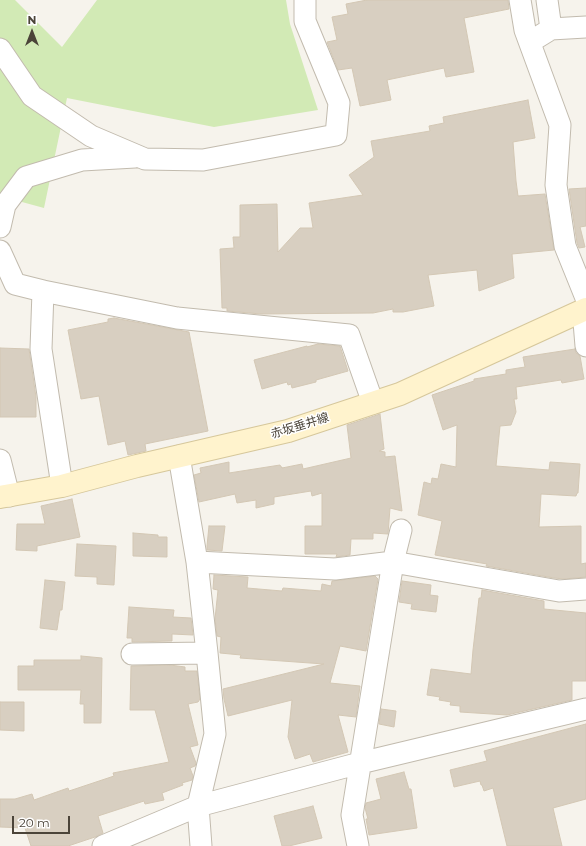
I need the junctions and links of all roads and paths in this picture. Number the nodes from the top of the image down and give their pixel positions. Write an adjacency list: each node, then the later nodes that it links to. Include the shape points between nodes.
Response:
1 (305, 0): 8 (street, via 306,21 339,103 336,135 203,160)
2 (520, 0): 6 (street, via 525,30)
3 (547, 0): 5 (street)
4 (586, 27): 5 (street)
5 (551, 28): 6 (street)
6 (530, 42): 12 (street, via 560,125 556,185 564,246)
7 (0, 49): 8 (street, via 32,96 91,136)
8 (140, 157): 9 (street, via 82,160 26,177 5,205)
9 (0, 227)
10 (0, 251): 11 (street, via 15,284)
11 (43, 291): 14 (street, via 177,318 349,335); 17 (street, via 41,349)
12 (585, 306): 13 (street); 14 (main road, 赤坂垂井線, via 400,394)
13 (586, 346)
14 (373, 403): 15 (main road, 赤坂垂井線, via 288,431)
15 (179, 456): 17 (main road, 赤坂垂井線); 20 (street)
16 (0, 460): 18 (street)
17 (62, 486): 18 (main road, 赤坂垂井線)
18 (4, 496)
19 (401, 530): 21 (street)
20 (197, 562): 21 (street, via 335,569); 23 (street)
21 (393, 562): 22 (street, via 559,591); 26 (street)
22 (586, 589)
23 (207, 653): 24 (street); 27 (street, via 215,734)
24 (132, 654)
25 (586, 709): 26 (street)
26 (360, 763): 27 (street); 30 (street, via 352,815)
27 (198, 806): 28 (street); 29 (street)
28 (103, 846)
29 (201, 846)
30 (358, 846)

